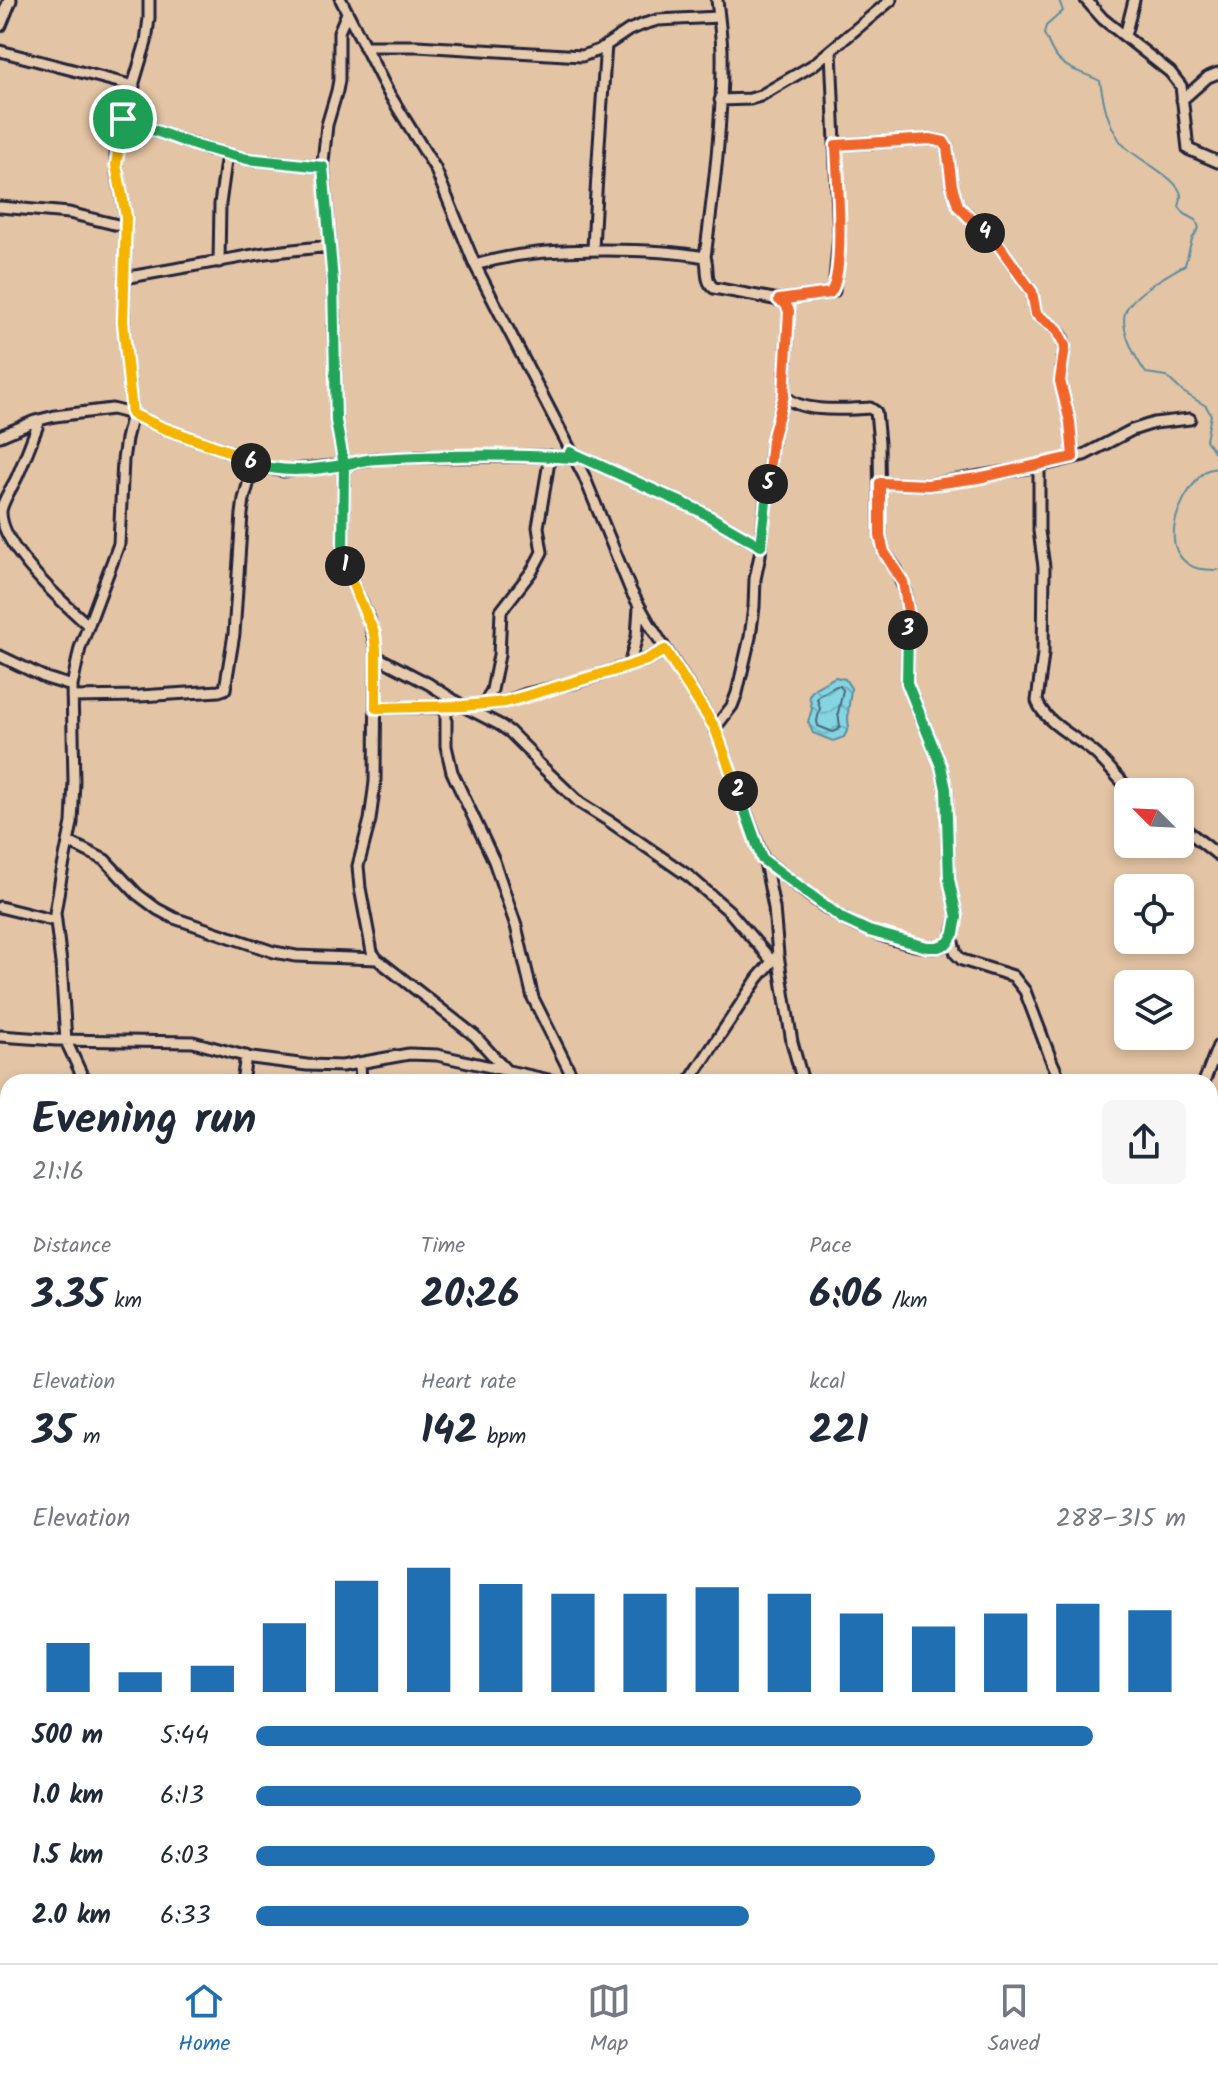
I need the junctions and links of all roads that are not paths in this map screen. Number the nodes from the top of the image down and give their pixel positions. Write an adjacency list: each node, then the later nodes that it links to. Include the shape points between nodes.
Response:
1 (10, 0): 10 (main road)
2 (149, 0): 17 (street, via 146,42)
3 (341, 0): 8 (street)
4 (717, 0): 9 (street)
5 (891, 0): 15 (street)
6 (1086, 0): 11 (street)
7 (1134, 0): 11 (street)
8 (347, 13): 13 (street); 24 (street, via 339,32 339,80)
9 (719, 17): 12 (street, via 658,20); 18 (street)
10 (0, 25)
11 (1125, 36): 19 (street, via 1170,72 1181,86)
12 (606, 45): 13 (street, via 575,56); 28 (street)
13 (364, 46): 31 (street, via 435,168)
14 (0, 51): 17 (street)
15 (831, 51): 18 (street, via 760,96); 21 (street)
16 (1218, 73): 19 (street)
17 (134, 86): 20 (street)
18 (720, 100): 29 (street)
19 (1182, 100): 23 (street, via 1188,149)
20 (123, 119): 22 (street); 26 (street, via 116,165)
21 (836, 145): 33 (street, via 839,235 834,291); 41 (street, via 944,142 958,206 998,244 1032,292 1036,314 1062,337 1060,381)
22 (227, 154): 24 (street); 30 (street)
23 (1218, 162)
24 (323, 167): 27 (street)
25 (0, 207): 26 (street, via 69,213)
26 (126, 227): 32 (street)
27 (330, 246): 30 (street); 43 (street, via 336,421)
28 (593, 250): 29 (street); 31 (street, via 526,253)
29 (705, 257): 33 (street, via 707,280 714,288)
30 (219, 262): 32 (street)
31 (475, 265): 39 (street)
32 (124, 278): 35 (street)
33 (779, 300): 34 (street, via 789,311)
34 (784, 395): 45 (street, via 794,403 835,411 874,409); 46 (street, via 772,440)
35 (132, 414): 37 (street, via 112,409); 42 (street); 48 (street, via 123,460 119,544)
36 (1190, 419): 41 (street, via 1132,430)
37 (40, 420): 38 (street); 48 (street, via 0,521 17,554 43,586)
38 (0, 436)
39 (572, 455): 40 (street); 46 (street, via 698,510); 47 (street)
40 (550, 456): 43 (street, via 373,459); 54 (street, via 539,514 542,552 501,611 499,655)
41 (1073, 457): 44 (street)
42 (254, 463): 43 (street, via 283,471); 53 (street, via 242,514 225,689 140,696)
43 (344, 465): 51 (street, via 345,564 374,633)
44 (1039, 466): 45 (street, via 928,485); 59 (street, via 1044,567 1037,701)
45 (880, 483): 66 (street, via 880,536 903,582 908,611 907,683 946,789 949,879 957,917)
46 (761, 546): 58 (street, via 744,670 732,706)
47 (639, 606): 49 (street); 52 (street)
48 (88, 625): 53 (street)
49 (665, 650): 52 (street); 58 (street)
50 (0, 656): 53 (street)
51 (377, 657): 55 (street); 57 (street)
52 (629, 666): 54 (street)
53 (72, 691): 61 (street)
54 (484, 705): 55 (street)
55 (463, 706): 56 (street); 67 (street, via 500,725 580,803 690,877)
56 (446, 707): 57 (street); 79 (street, via 452,772 494,861 533,998)
57 (376, 708): 68 (street, via 375,782 358,866 367,931)
58 (715, 728): 63 (street)
59 (1119, 778)
60 (1194, 836): 62 (street)
61 (69, 842): 65 (street); 68 (street, via 105,860 137,894 174,918 274,952)
62 (1218, 855)
63 (762, 859): 66 (street, via 843,919 869,931 927,947); 67 (street, via 774,908)
64 (0, 907): 65 (street)
65 (56, 921): 70 (street)
66 (952, 939): 82 (street, via 962,960 1013,976 1025,991)
67 (775, 958): 80 (street); 81 (street)
68 (377, 959): 74 (street, via 475,1036)
69 (0, 1036): 70 (street)
70 (66, 1041): 72 (street, via 193,1042); 75 (street)
71 (1218, 1046): 83 (street)
72 (246, 1056): 73 (street, via 307,1065); 76 (street)
73 (360, 1063): 74 (street, via 437,1055); 77 (street)
74 (505, 1069): 78 (street)
75 (81, 1074)
76 (243, 1074)
77 (361, 1074)
78 (525, 1074)
79 (571, 1074)
80 (694, 1074)
81 (801, 1074)
82 (1058, 1074)
83 (1207, 1074)

